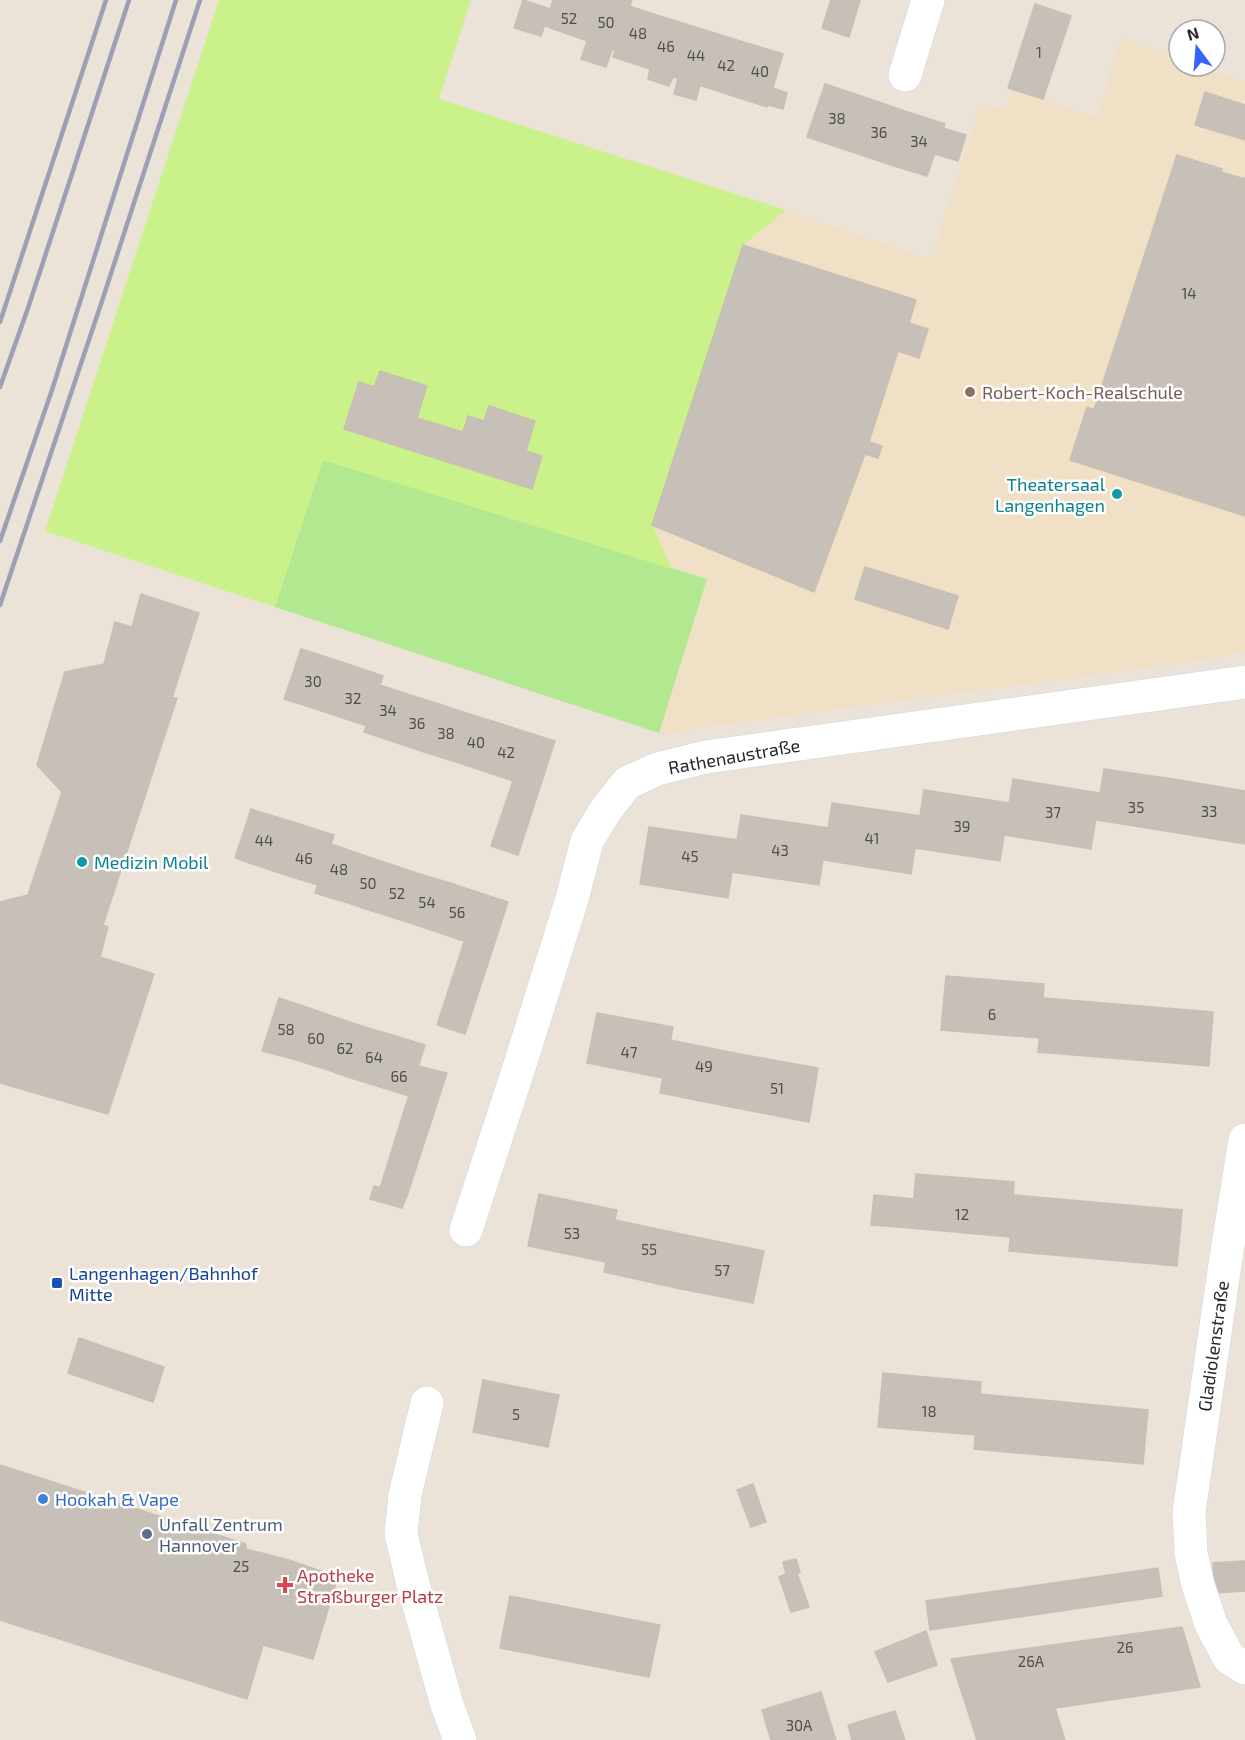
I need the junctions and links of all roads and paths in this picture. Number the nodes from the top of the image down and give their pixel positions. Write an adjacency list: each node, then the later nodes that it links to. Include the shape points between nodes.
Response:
1 (928, 0): 2 (street)
2 (905, 75)
3 (1245, 682): 5 (street, Rathenaustraße, via 706,757 657,769 627,783 604,811 587,841)
4 (1245, 1140): 6 (street, Gladiolenstraße)
5 (466, 1230)
6 (1235, 1266): 8 (street, Gladiolenstraße, via 1189,1512 1191,1553 1211,1624 1229,1659)
7 (427, 1403): 9 (street, via 405,1496 401,1534)
8 (1245, 1668)
9 (460, 1740)

